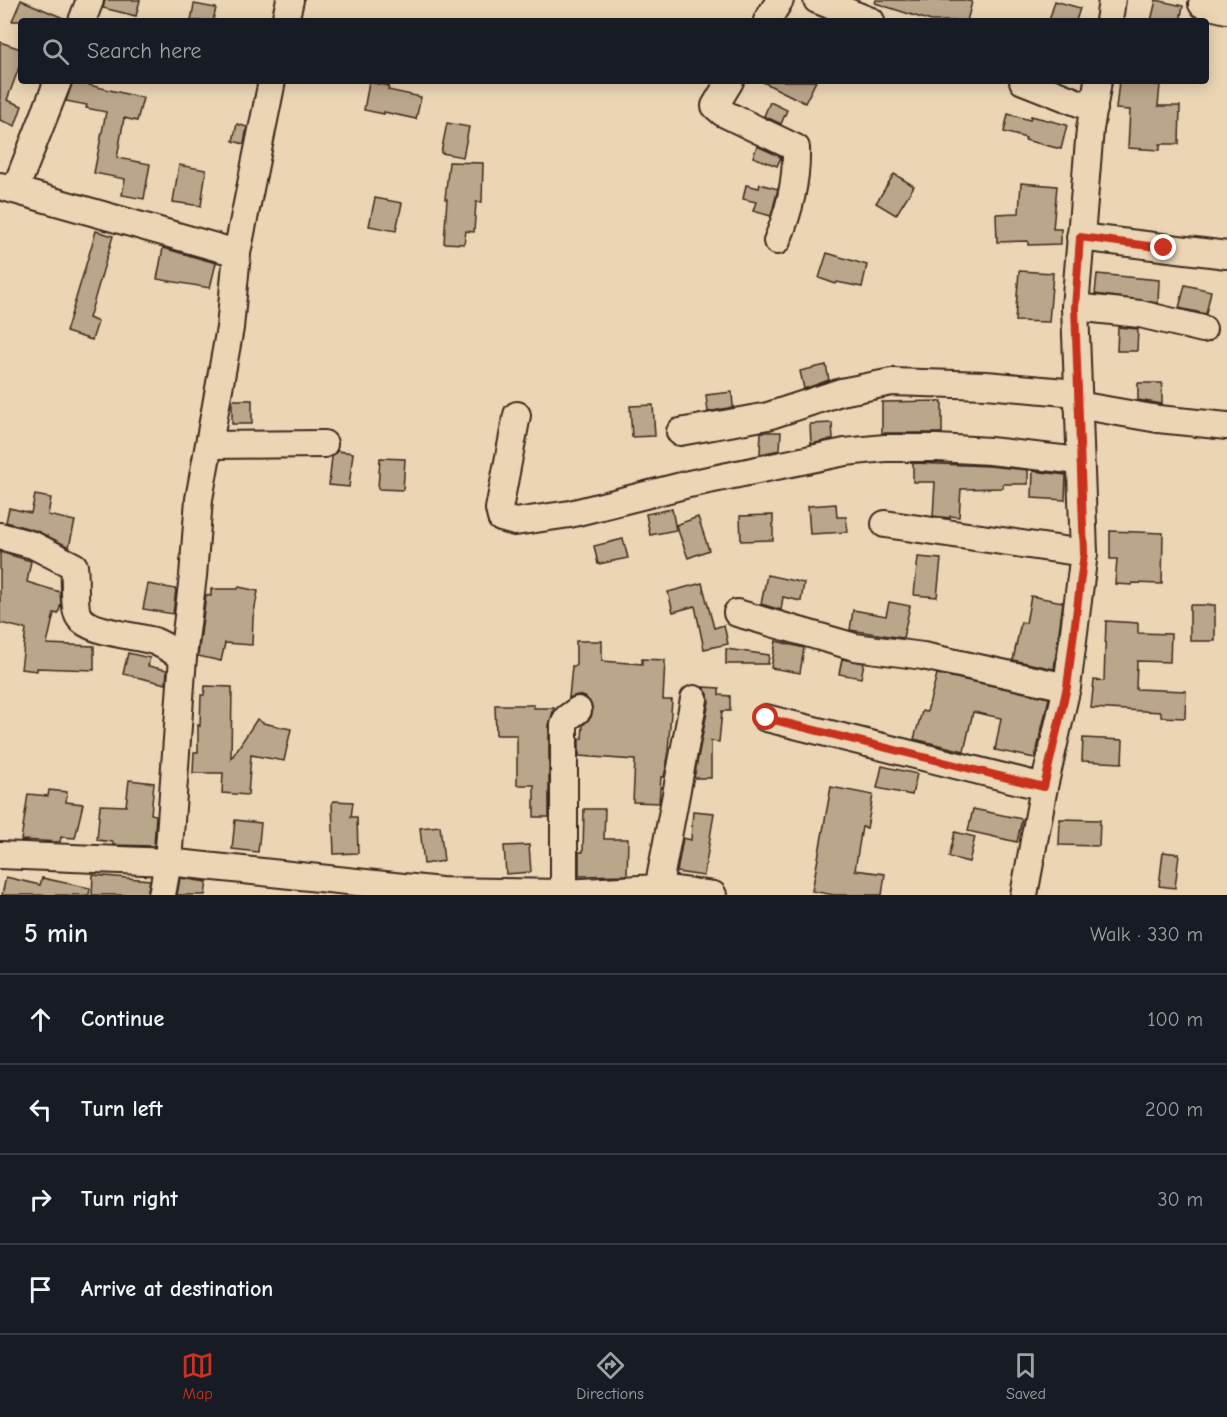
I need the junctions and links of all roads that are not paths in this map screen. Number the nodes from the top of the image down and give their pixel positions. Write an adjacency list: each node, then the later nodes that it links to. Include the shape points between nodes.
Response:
1 (90, 0): 8 (street)
2 (290, 0): 9 (street)
3 (780, 0): 10 (street)
4 (817, 0): 11 (street)
5 (1112, 0): 12 (street)
6 (1202, 4): 7 (street)
7 (1227, 10)
8 (83, 18)
9 (286, 18)
10 (769, 18)
11 (863, 18)
12 (1109, 18)
13 (57, 84): 19 (street)
14 (271, 84): 22 (street)
15 (728, 84): 21 (street, via 715,106 796,148 797,170 789,211)
16 (1031, 84): 18 (street)
17 (1098, 84): 18 (street)
18 (1094, 109): 20 (street)
19 (7, 188): 22 (street)
20 (1080, 237): 23 (street); 24 (street)
21 (777, 241)
22 (237, 253): 31 (street, via 230,328)
23 (1227, 255)
24 (1075, 308): 25 (street, via 1140,314); 26 (street)
25 (1203, 329)
26 (1078, 399): 28 (street, via 1158,419); 29 (street, via 986,385 892,382 841,392 768,416); 32 (street)
27 (517, 415): 32 (street, via 499,509 501,518 515,522 570,514 688,484 845,452 948,449)
28 (1227, 426)
29 (680, 432)
30 (324, 444): 31 (street)
31 (209, 445): 37 (street, via 199,499)
32 (1080, 461): 35 (street)
33 (885, 524): 35 (street)
34 (0, 536): 37 (street, via 33,545 74,566 75,608 90,627 156,642)
35 (1084, 553): 38 (street)
36 (737, 613): 38 (street, via 855,647 923,656)
37 (183, 657): 44 (street)
38 (1067, 687): 42 (street)
39 (694, 699): 45 (street)
40 (578, 710): 46 (street, via 564,725)
41 (766, 718): 42 (street)
42 (1044, 787): 50 (street)
43 (0, 856): 44 (street)
44 (168, 862): 47 (street, via 441,891); 48 (street)
45 (658, 892): 46 (street); 49 (street)
46 (564, 893): 47 (street)
47 (521, 894)
48 (162, 895)
49 (713, 895)
50 (1024, 895)

